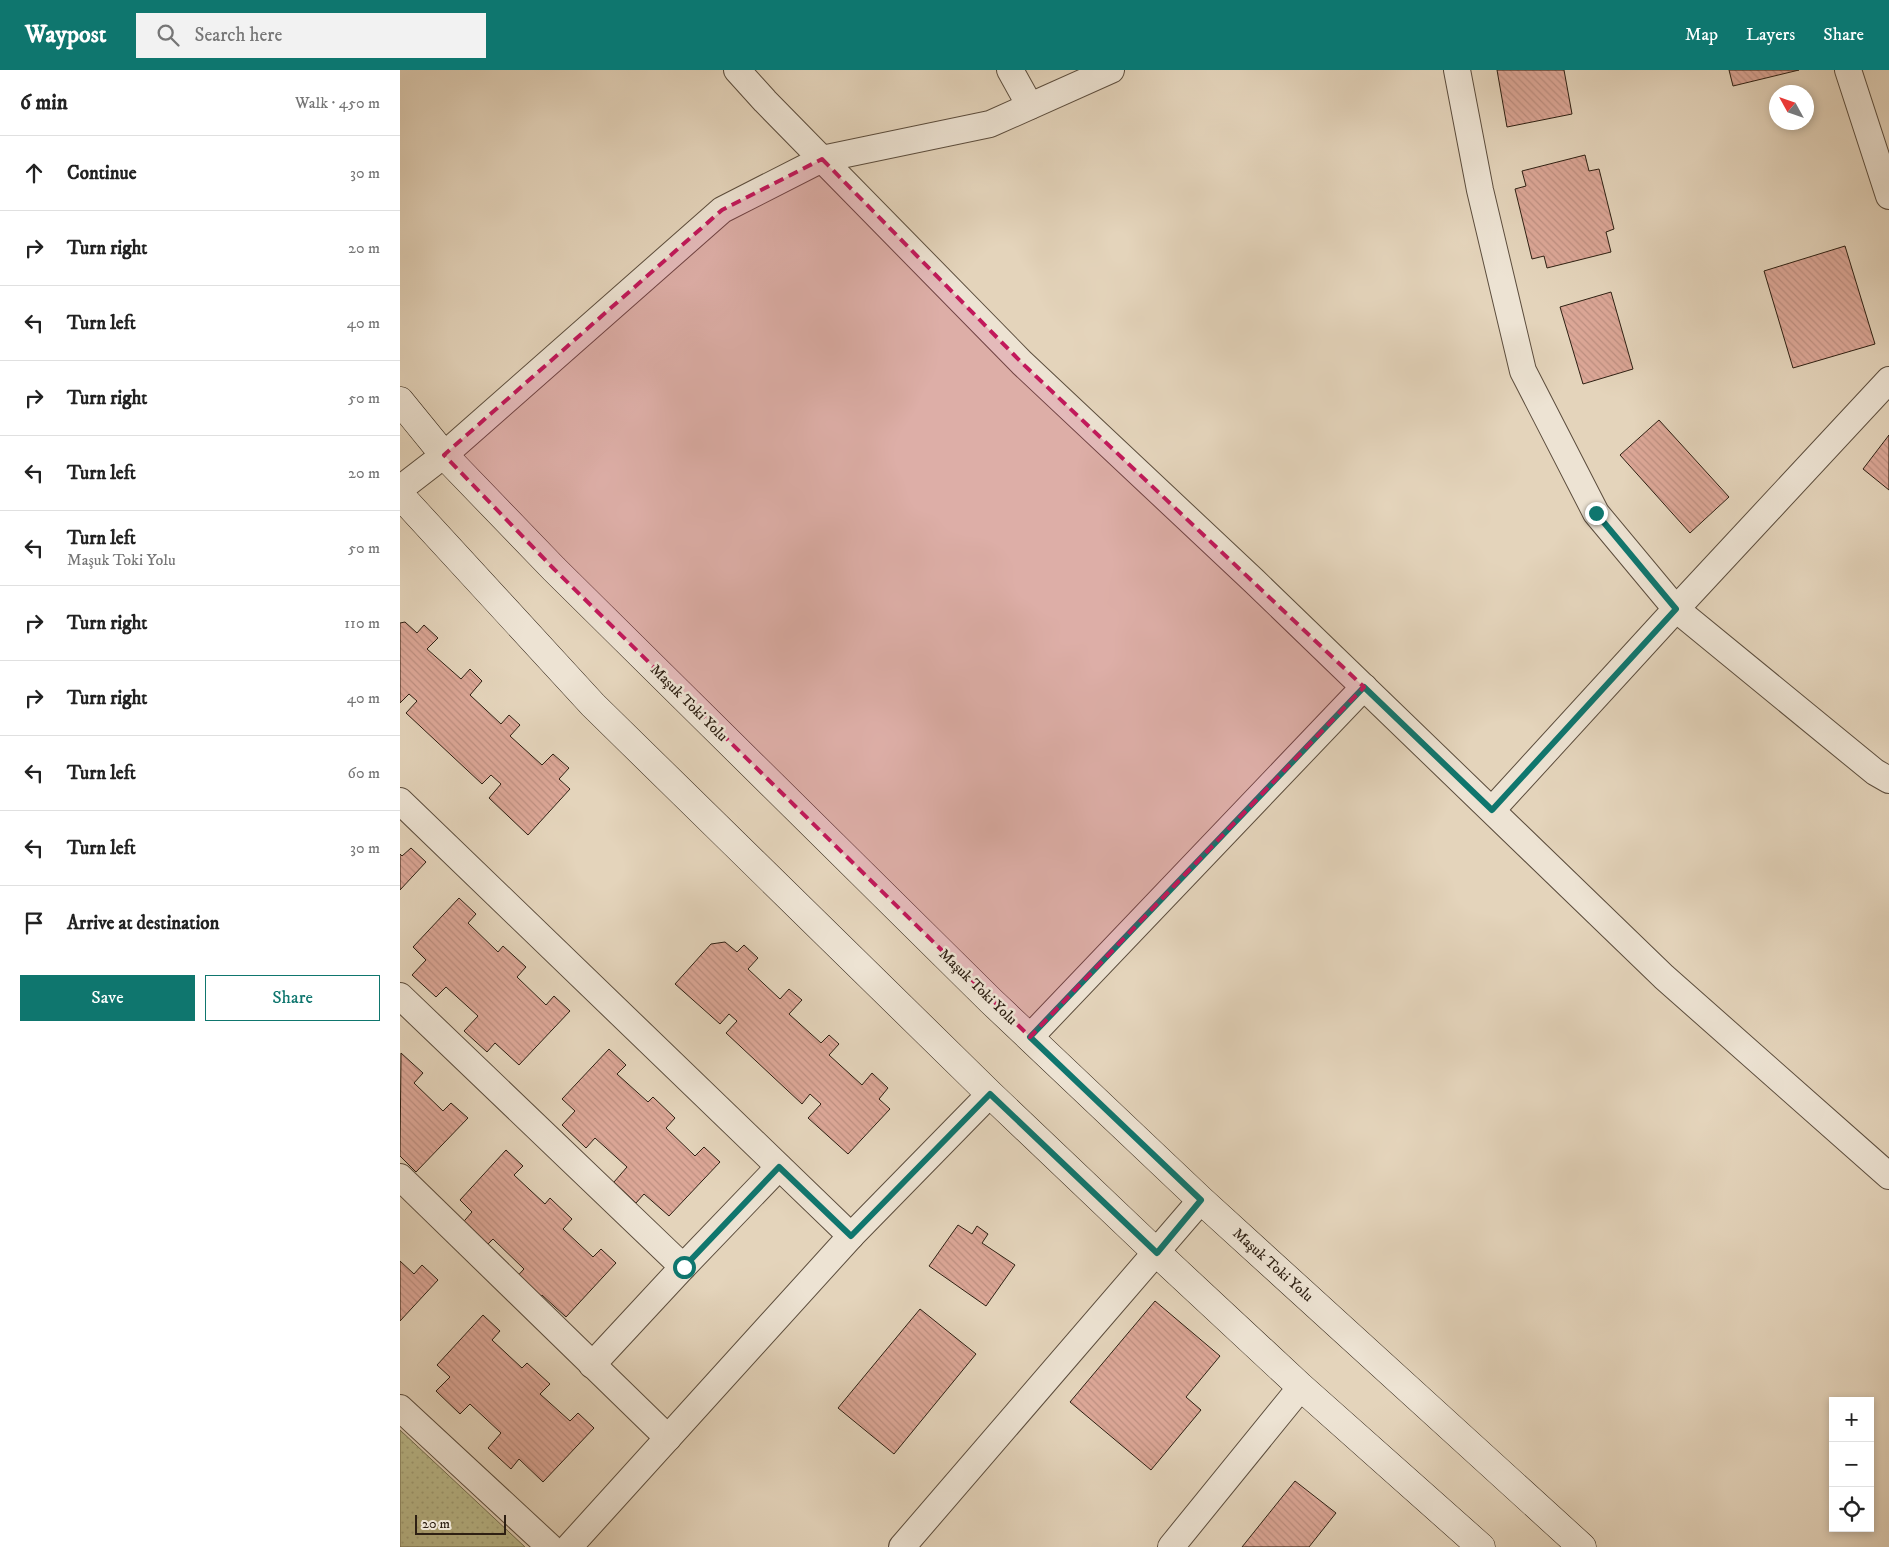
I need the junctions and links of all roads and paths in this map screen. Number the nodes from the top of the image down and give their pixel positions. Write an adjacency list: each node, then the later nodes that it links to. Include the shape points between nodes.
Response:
1 (737, 70): 7 (street)
2 (1010, 70): 6 (street)
3 (1111, 70): 6 (street)
4 (1458, 70): 14 (street, via 1480,190 1523,371 1596,513)
5 (1848, 70): 8 (street)
6 (1030, 106): 7 (street, via 990,124)
7 (822, 159): 11 (street, via 722,210); 15 (street, via 1022,363)
8 (1889, 196)
9 (1889, 380): 14 (street)
10 (400, 401): 11 (main road, Maşuk Toki Yolu)
11 (444, 455): 12 (street); 20 (main road, Maşuk Toki Yolu, via 554,569)
12 (400, 489)
13 (400, 495): 21 (main road, via 593,705)
14 (1676, 609): 16 (street, via 1875,772); 18 (street)
15 (1364, 687): 18 (street); 20 (street)
16 (1889, 780)
17 (400, 801): 22 (street)
18 (1492, 810): 23 (street, via 1664,977)
19 (400, 996): 28 (street)
20 (1030, 1037): 25 (main road, Maşuk Toki Yolu)
21 (990, 1094): 26 (street); 27 (main road)
22 (779, 1167): 26 (street); 28 (street)
23 (1889, 1176)
24 (400, 1177): 29 (street)
25 (1201, 1200): 27 (street); 38 (main road, Maşuk Toki Yolu)
26 (851, 1236): 32 (street)
27 (1157, 1253): 30 (main road); 35 (street)
28 (684, 1267): 29 (street)
29 (592, 1365): 32 (street)
30 (1302, 1386): 36 (street); 37 (main road)
31 (400, 1408): 33 (street)
32 (668, 1438): 34 (street)
33 (550, 1547)
34 (568, 1547)
35 (902, 1547)
36 (1171, 1547)
37 (1481, 1547)
38 (1582, 1547)

